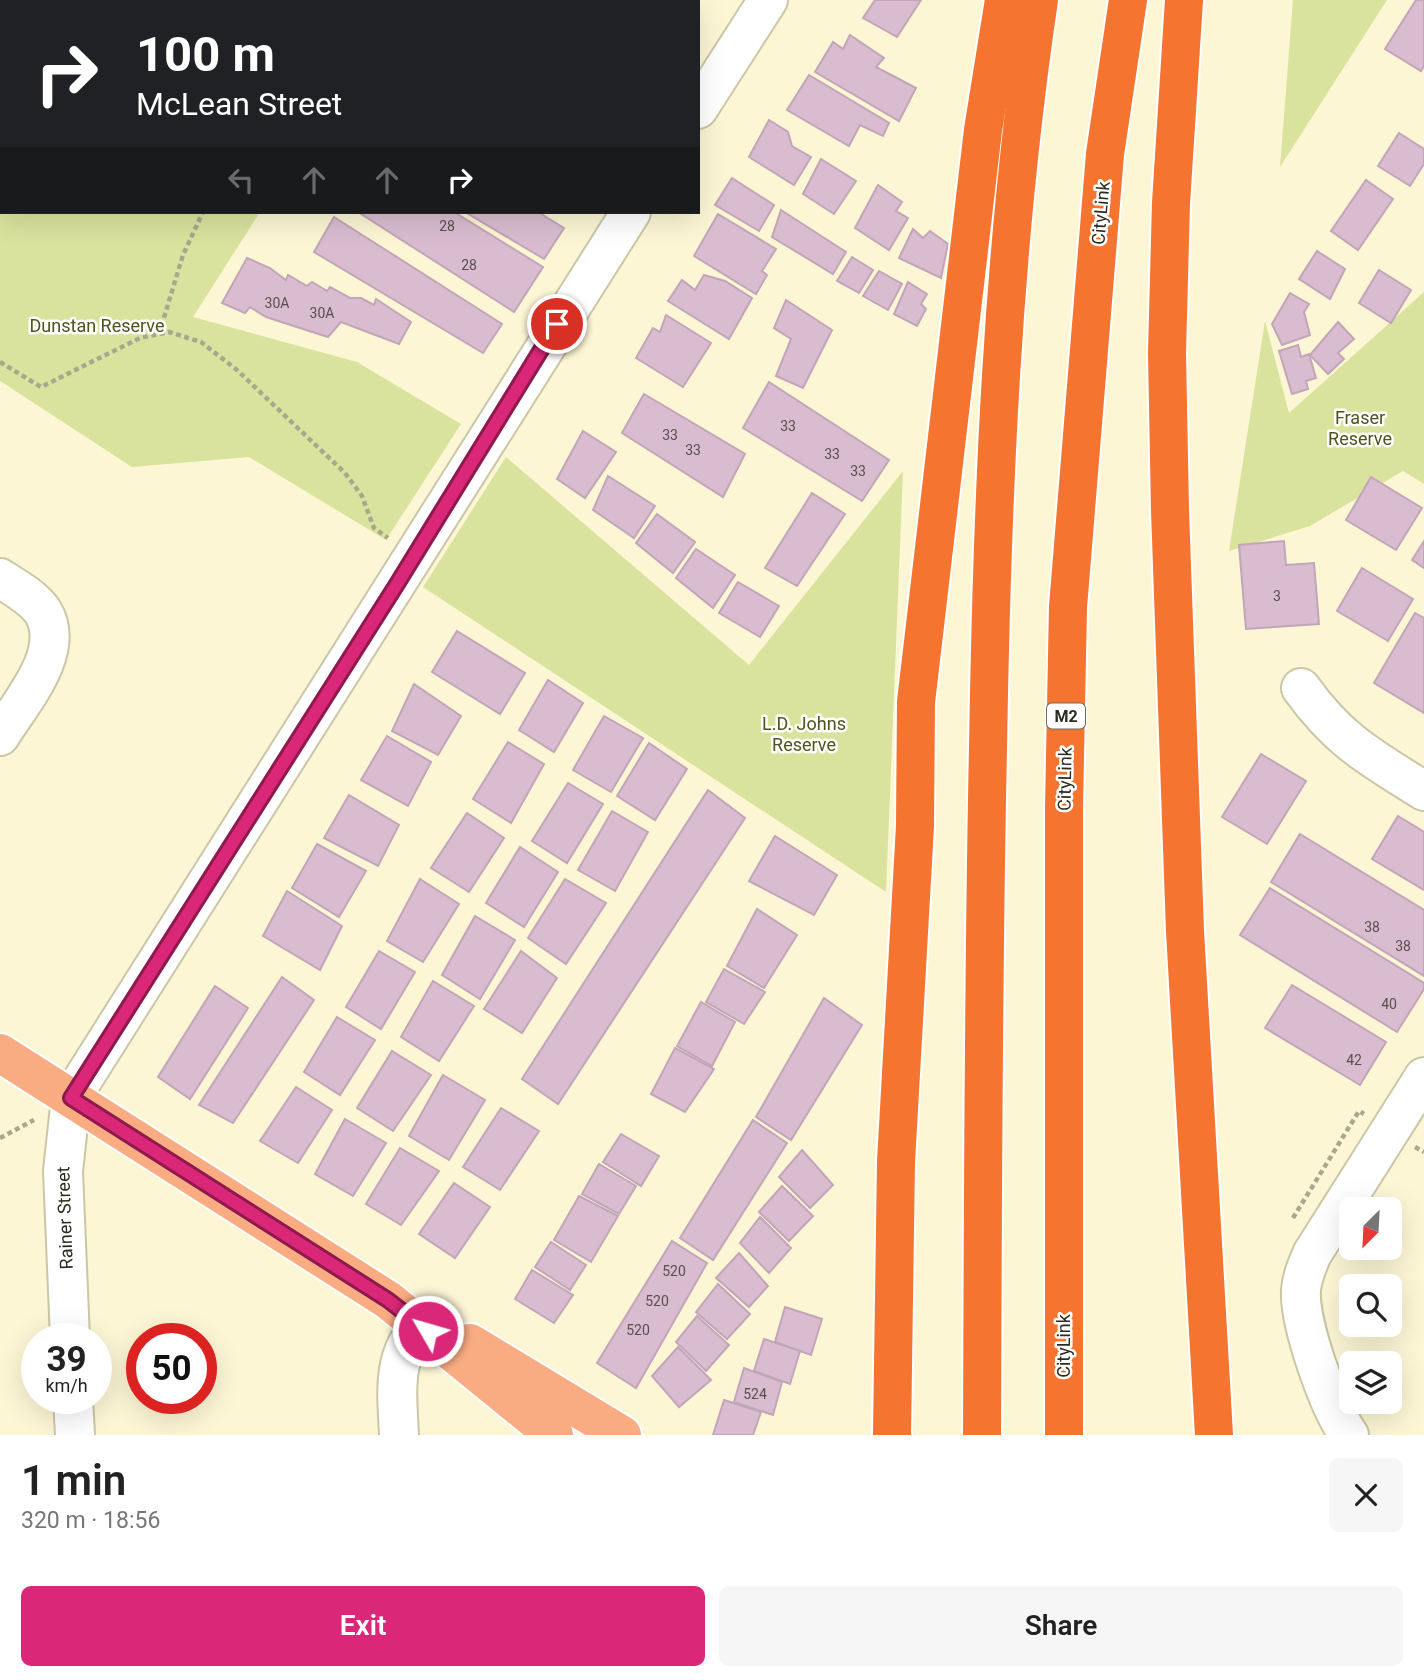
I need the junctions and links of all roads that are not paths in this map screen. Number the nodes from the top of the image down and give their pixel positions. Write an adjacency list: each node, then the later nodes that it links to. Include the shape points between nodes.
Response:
1 (768, 0): 6 (street)
2 (1004, 0): 22 (highway, via 983,130 916,702 915,826 896,1162)
3 (1040, 0): 23 (highway, via 1000,378 991,565)
4 (1128, 0): 24 (highway, CityLink / M2, via 1105,154 1068,607)
5 (1184, 0): 25 (highway, via 1170,230 1170,497 1185,930)
6 (700, 106)
7 (630, 214): 14 (street)
8 (0, 578): 10 (street, via 42,610 50,639 46,660)
9 (1301, 688): 11 (street, via 1324,720 1349,743)
10 (0, 736)
11 (1424, 791)
12 (0, 1053): 14 (main road)
13 (1424, 1077): 26 (street, via 1303,1274 1304,1316 1327,1394)
14 (71, 1098): 15 (main road); 16 (street, Rainer Street, via 62,1162)
15 (425, 1322): 19 (street, via 398,1360); 20 (main road); 21 (main road)
16 (69, 1323)
17 (74, 1414): 18 (street)
18 (75, 1435)
19 (399, 1435)
20 (554, 1435)
21 (622, 1435)
22 (892, 1435)
23 (982, 1435)
24 (1064, 1435)
25 (1214, 1435)
26 (1349, 1435)

